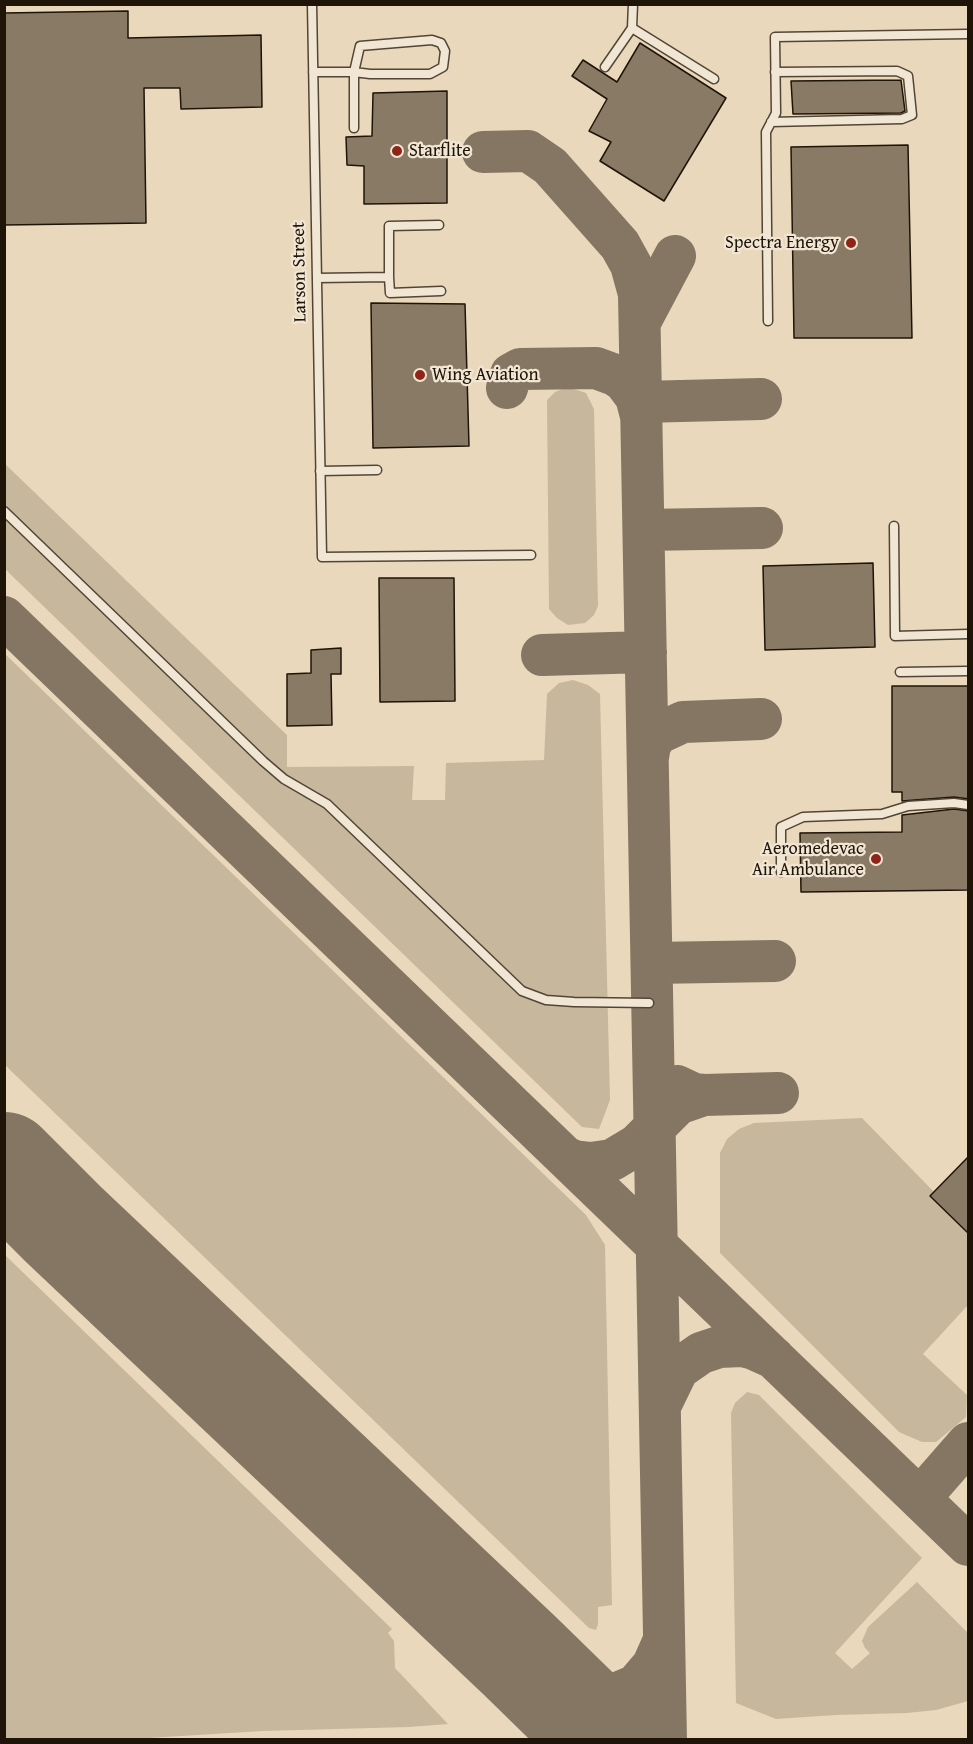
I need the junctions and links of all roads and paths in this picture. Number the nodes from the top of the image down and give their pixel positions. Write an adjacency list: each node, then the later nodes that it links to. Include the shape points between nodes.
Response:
1 (312, 4): 6 (lane, Larson Street)
2 (633, 4): 3 (lane)
3 (632, 28): 5 (lane); 9 (lane)
4 (969, 34): 8 (lane, via 775,37)
5 (606, 67)
6 (313, 72): 7 (lane); 14 (lane, Larson Street)
7 (354, 72): 7 (lane, via 430,74 443,67 445,51 441,43 432,40 360,46); 11 (lane)
8 (775, 72): 10 (lane, via 776,113); 10 (lane, via 897,71 908,76 912,115 902,119)
9 (714, 79)
10 (771, 122): 16 (lane, via 766,132)
11 (354, 128)
12 (439, 225): 13 (lane, via 388,226)
13 (389, 277): 14 (lane); 15 (lane, via 390,293)
14 (317, 278): 18 (lane, Larson Street)
15 (441, 291)
16 (768, 321)
17 (377, 470): 18 (lane)
18 (320, 471): 21 (lane, Larson Street, via 322,558)
19 (4, 511): 27 (lane, via 263,761 284,779 327,804 522,991 546,1000)
20 (894, 525): 22 (lane, via 895,636)
21 (531, 555)
22 (969, 634)
23 (900, 672): 24 (lane)
24 (969, 672)
25 (969, 805): 26 (lane, via 908,806 882,814 803,817 781,827)
26 (781, 872)
27 (649, 1003)

